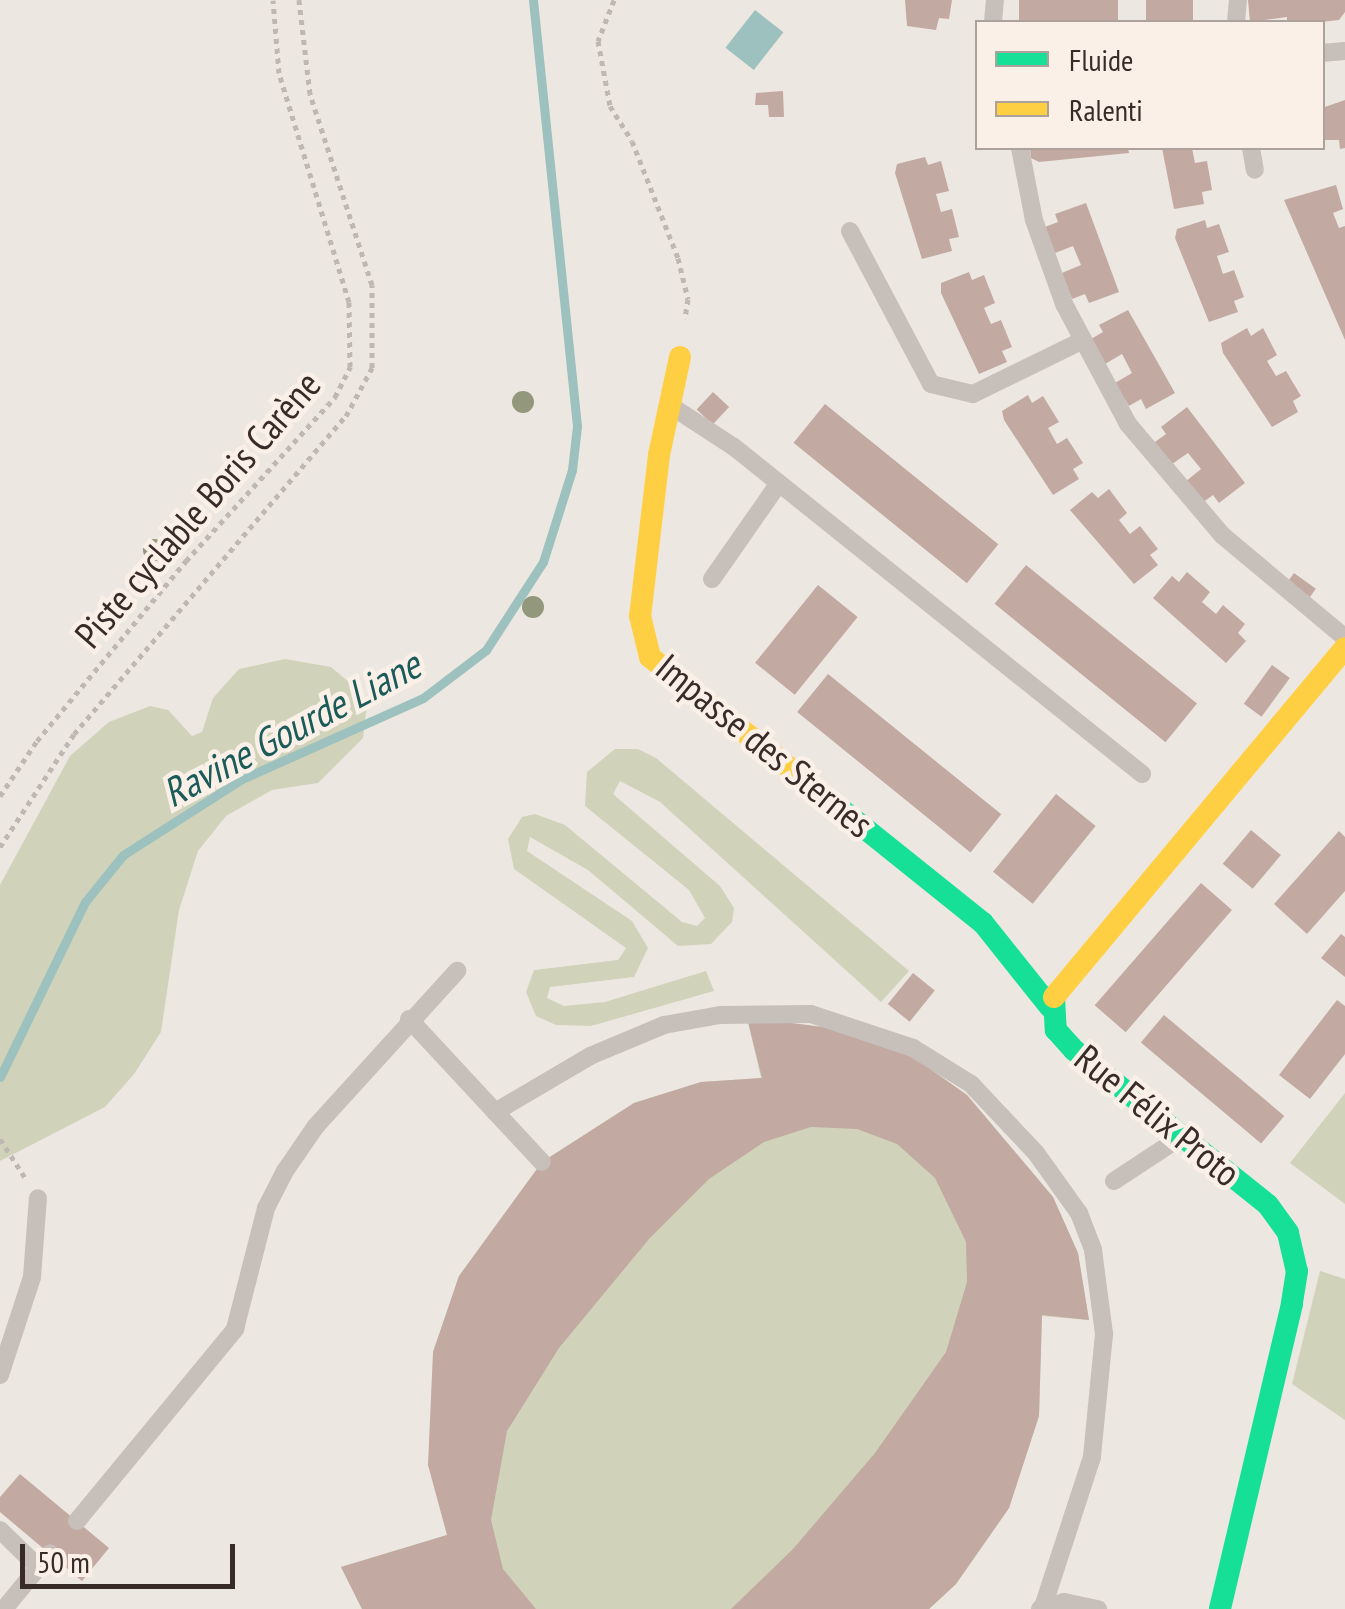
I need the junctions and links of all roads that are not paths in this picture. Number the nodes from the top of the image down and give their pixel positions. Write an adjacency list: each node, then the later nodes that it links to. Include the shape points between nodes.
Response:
1 (1020, 150): 5 (lane, via 1034,220)
2 (1251, 150): 3 (lane)
3 (1255, 170)
4 (850, 231): 5 (lane, via 931,384 973,394)
5 (1081, 340): 10 (lane, via 1128,424 1174,485 1222,535)
6 (680, 356): 7 (street, Impasse des Sternes)
7 (670, 406): 8 (lane); 14 (street, Impasse des Sternes, via 640,616 650,657 983,923)
8 (779, 483): 9 (lane); 12 (lane)
9 (712, 580)
10 (1345, 638)
11 (1345, 648): 14 (street, Rue Félix Proto, via 1060,984)
12 (1142, 774)
13 (457, 971): 15 (lane)
14 (1050, 1008): 17 (street, Rue Félix Proto, via 1056,1030 1074,1050)
15 (409, 1019): 16 (lane); 22 (lane, via 285,1171 266,1208 226,1342)
16 (495, 1112): 18 (lane); 24 (lane, via 590,1056 664,1025 720,1015 811,1014 912,1048 971,1084 1036,1153 1079,1213 1093,1250 1104,1334 1092,1457)
17 (1182, 1136): 19 (lane); 27 (street, Rue Félix Proto, via 1268,1205 1288,1233 1297,1271)
18 (542, 1162)
19 (1114, 1180)
20 (38, 1198): 21 (lane, via 32,1276)
21 (0, 1375)
22 (77, 1521)
23 (0, 1530): 25 (lane, via 44,1560)
24 (1042, 1607): 26 (lane)
25 (4, 1609)
26 (1098, 1609)
27 (1220, 1609)

